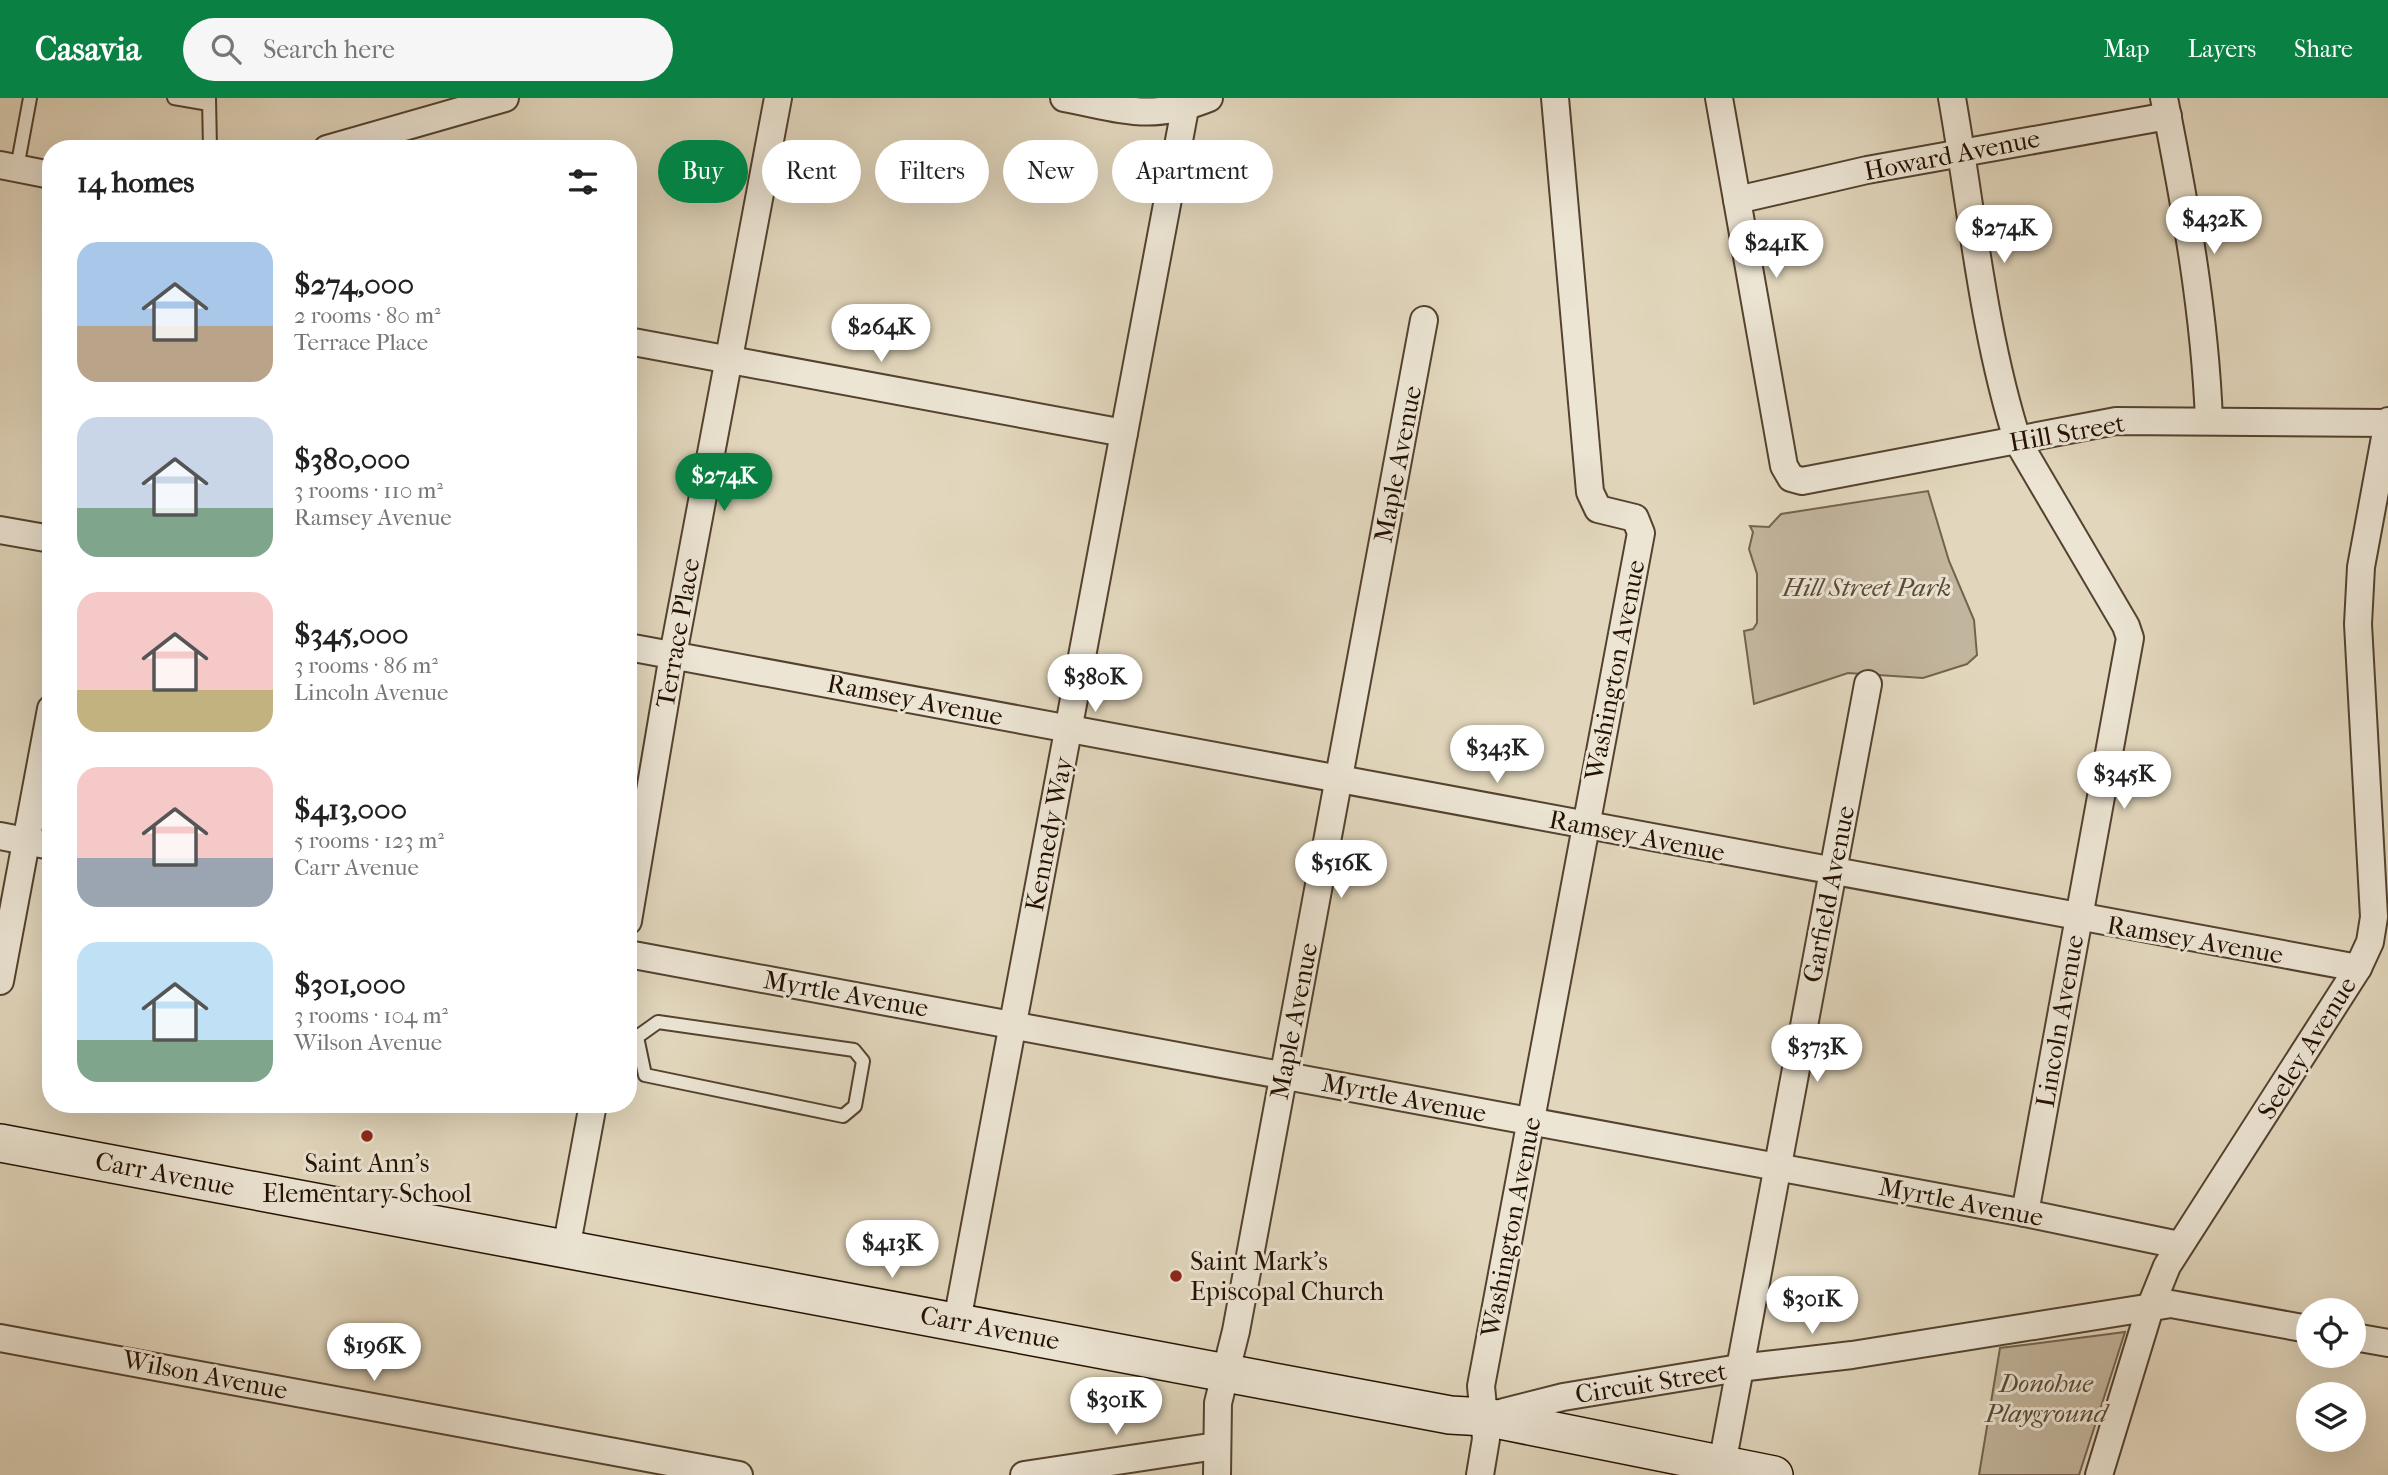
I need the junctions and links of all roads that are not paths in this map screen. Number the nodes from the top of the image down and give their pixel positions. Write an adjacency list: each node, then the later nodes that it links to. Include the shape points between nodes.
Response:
1 (30, 98): 16 (lane)
2 (174, 98): 10 (lane)
3 (505, 98): 14 (street)
4 (778, 98): 21 (street, Terrace Place)
5 (1064, 98): 11 (street, via 1143,113)
6 (1209, 98): 11 (street)
7 (1555, 98): 34 (street, Washington Avenue, via 1590,492 1598,509 1635,518 1642,533)
8 (1719, 98): 18 (street)
9 (1952, 98): 15 (street, Lincoln Avenue)
10 (209, 101): 13 (lane)
11 (1186, 103): 24 (street, Kennedy Way)
12 (2166, 107): 15 (street, Howard Avenue); 22 (street, via 2208,378)
13 (211, 140)
14 (358, 140)
15 (1961, 152): 18 (street, Howard Avenue); 25 (street, Lincoln Avenue, via 2004,395)
16 (8, 167): 17 (street)
17 (42, 173)
18 (1737, 200): 25 (street, Hill Street, via 1784,466 1791,478 1802,481)
19 (1424, 320): 32 (street, Maple Avenue)
20 (637, 343): 21 (street)
21 (729, 359): 24 (street); 29 (street, Terrace Place)
22 (2209, 421): 23 (street, Hill Street); 25 (street, Hill Street, via 2116,421)
23 (2388, 422): 41 (street, Seeley Avenue, via 2361,567 2358,624 2374,917 2370,942)
24 (1124, 433): 31 (street, Kennedy Way)
25 (2018, 442): 39 (street, Lincoln Avenue, via 2130,638)
26 (0, 530): 27 (street)
27 (42, 537)
28 (637, 649): 29 (street, Ramsey Avenue)
29 (673, 655): 31 (street, Ramsey Avenue); 37 (street, Terrace Place)
30 (1868, 684): 38 (street, Garfield Avenue)
31 (1068, 729): 32 (street, Ramsey Avenue); 43 (street, Kennedy Way)
32 (1339, 780): 34 (street, Ramsey Avenue); 46 (street, Maple Avenue)
33 (42, 802): 36 (street)
34 (1586, 826): 38 (street, Ramsey Avenue); 48 (street, Washington Avenue)
35 (0, 836): 36 (street)
36 (38, 844): 42 (street)
37 (637, 868)
38 (1832, 873): 39 (street, Ramsey Avenue); 50 (street, Garfield Avenue)
39 (2078, 918): 41 (street, Ramsey Avenue); 51 (street, Lincoln Avenue)
40 (637, 956): 43 (street, Myrtle Avenue)
41 (2358, 968): 52 (street, Seeley Avenue)
42 (0, 981)
43 (1013, 1025): 46 (street, Myrtle Avenue); 55 (street, Kennedy Way)
44 (637, 1035): 45 (lane, via 658,1022 854,1050 863,1061 855,1106 843,1116 645,1075)
45 (637, 1050)
46 (1284, 1076): 48 (street, Myrtle Avenue); 61 (street, Maple Avenue)
47 (591, 1113): 53 (street)
48 (1531, 1122): 50 (street, Myrtle Avenue); 62 (street, Washington Avenue, via 1481,1386)
49 (0, 1143): 53 (street, Carr Avenue)
50 (1777, 1168): 51 (street, Myrtle Avenue); 60 (street, Garfield Avenue)
51 (2025, 1213): 52 (street, Myrtle Avenue)
52 (2179, 1245): 54 (street, Seeley Avenue)
53 (566, 1249): 55 (street, Carr Avenue)
54 (2150, 1308): 56 (street, Circuit Street, via 2171,1304); 60 (street, Circuit Street); 70 (street, Seeley Avenue)
55 (957, 1321): 61 (street, Carr Avenue)
56 (2296, 1327)
57 (0, 1338): 65 (street, Wilson Avenue)
58 (2366, 1339): 59 (street)
59 (2388, 1343)
60 (1739, 1368): 62 (street, Circuit Street, via 1563,1397); 64 (street, Garfield Avenue)
61 (1226, 1371): 62 (street, Carr Avenue, via 1450,1415); 63 (street, Maple Avenue, via 1218,1403)
62 (1485, 1417): 64 (street, Carr Avenue); 68 (street, Washington Avenue)
63 (1216, 1446): 66 (street); 67 (street, Maple Avenue)
64 (1721, 1470): 69 (street, Carr Avenue)
65 (739, 1475)
66 (1024, 1475)
67 (1217, 1475)
68 (1480, 1475)
69 (1774, 1475)
70 (2099, 1475)

